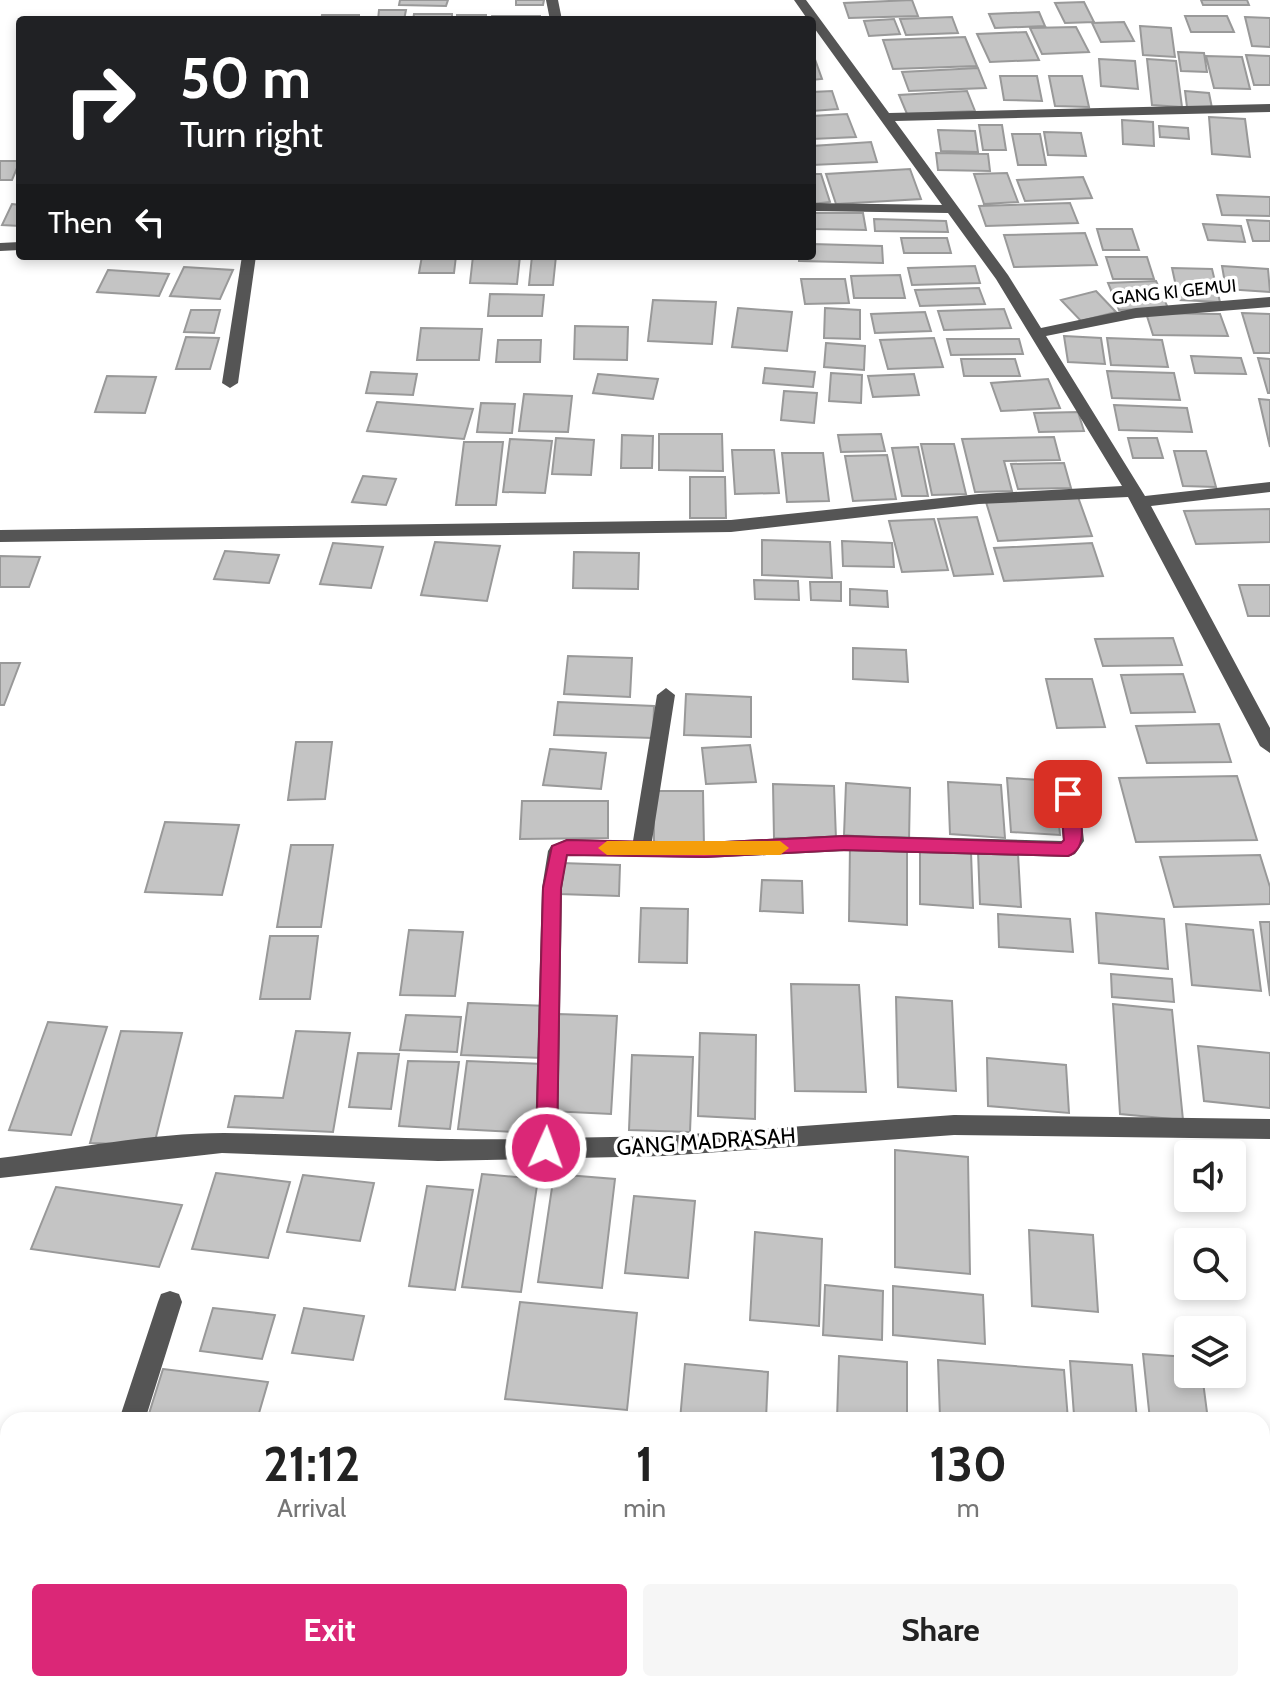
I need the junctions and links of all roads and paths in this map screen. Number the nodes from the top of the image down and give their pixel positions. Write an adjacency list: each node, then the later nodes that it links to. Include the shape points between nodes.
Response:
1 (816, 22): 3 (street)
2 (1270, 108): 3 (street)
3 (886, 117): 5 (street)
4 (816, 207): 5 (street)
5 (952, 209): 8 (street, via 1003,278)
6 (248, 260): 9 (street)
7 (1270, 302): 8 (street, GANG KI GEMUI, via 1136,313)
8 (1035, 334): 11 (street)
9 (230, 383)
10 (1270, 487): 11 (street)
11 (1136, 496): 12 (street, via 979,499 731,526); 14 (street)
12 (0, 536)
13 (666, 695): 16 (street)
14 (1270, 746)
15 (1066, 770): 16 (street, via 1074,841 1068,849 844,843)
16 (641, 850): 18 (street, via 567,847 555,855)
17 (1270, 1129): 18 (street, GANG MADRASAH, via 954,1125 664,1146)
18 (546, 1148): 19 (street, GANG MADRASAH, via 406,1151 222,1143)
19 (0, 1168)
20 (170, 1302): 21 (street)
21 (135, 1412)

